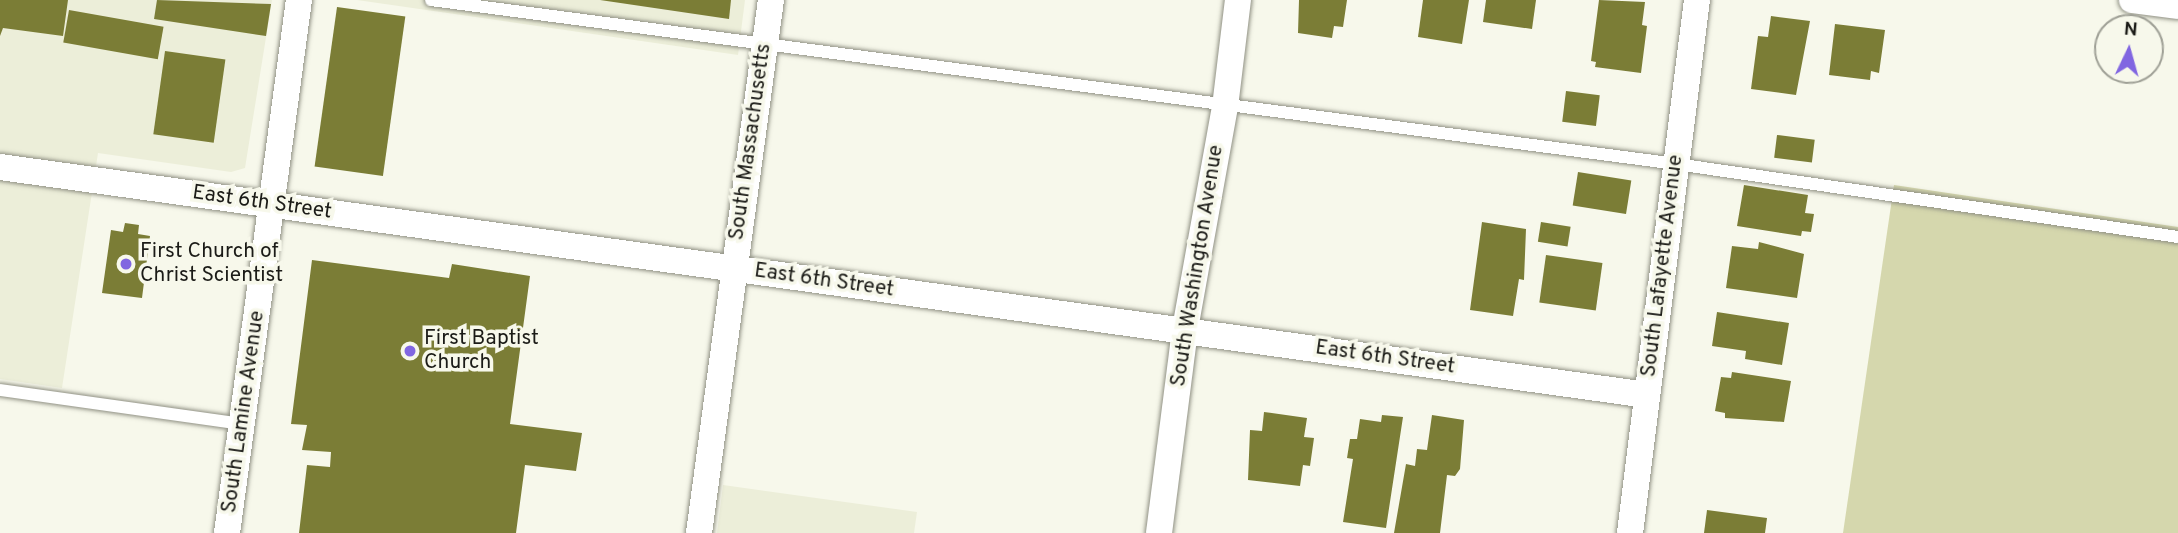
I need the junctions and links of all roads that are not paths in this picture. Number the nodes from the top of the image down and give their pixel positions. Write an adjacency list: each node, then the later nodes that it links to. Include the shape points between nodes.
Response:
1 (299, 0): 12 (street, South Lamine Avenue)
2 (430, 0): 8 (lane)
3 (771, 0): 8 (street, South Massachusetts)
4 (1238, 0): 9 (street, South Washington Avenue)
5 (1697, 0): 10 (street, South Lafayette Avenue)
6 (2132, 0): 7 (street)
7 (2178, 6)
8 (764, 47): 9 (lane); 14 (street, South Massachusetts)
9 (1225, 107): 10 (lane); 15 (street, South Washington Avenue)
10 (1676, 164): 13 (lane); 17 (street, South Lafayette Avenue)
11 (0, 167): 12 (street, East 6th Street)
12 (272, 204): 14 (street, East 6th Street); 18 (street, South Lamine Avenue)
13 (2178, 237)
14 (734, 269): 15 (street, East 6th Street); 20 (street, South Massachusetts)
15 (1185, 329): 17 (street, East 6th Street); 21 (street, South Washington Avenue)
16 (0, 390): 18 (lane)
17 (1647, 395): 22 (street, South Lafayette Avenue)
18 (242, 424): 19 (street, South Lamine Avenue)
19 (228, 533)
20 (699, 533)
21 (1159, 533)
22 (1630, 533)

